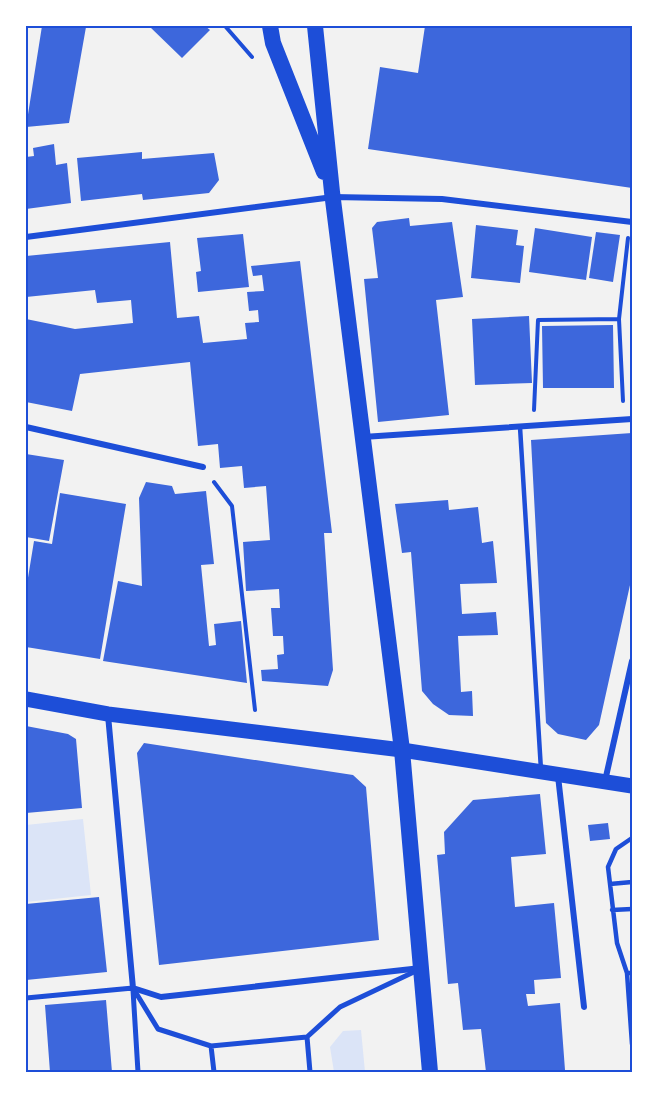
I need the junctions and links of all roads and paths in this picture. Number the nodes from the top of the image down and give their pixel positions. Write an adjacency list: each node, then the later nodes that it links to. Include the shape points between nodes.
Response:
1 (261, 26): 4 (highway)
2 (270, 26): 4 (highway)
3 (315, 26): 5 (highway)
4 (273, 43): 5 (highway)
5 (333, 195): 6 (street, via 442,199); 7 (street); 14 (highway)
6 (631, 222): 8 (path)
7 (26, 237)
8 (619, 319): 10 (path); 11 (path, via 538,320)
9 (633, 419): 10 (street)
10 (624, 420): 11 (street)
11 (534, 426): 13 (street)
12 (26, 427): 15 (street)
13 (520, 427): 14 (street); 21 (lane)
14 (363, 437): 20 (highway)
15 (203, 467): 19 (path, via 232,506)
16 (633, 662): 23 (street)
17 (26, 699): 18 (main road)
18 (108, 714): 19 (main road); 32 (street)
19 (257, 731): 20 (main road)
20 (402, 750): 21 (main road); 30 (highway)
21 (541, 770): 22 (main road)
22 (557, 772): 23 (main road); 34 (street)
23 (605, 781): 24 (main road)
24 (633, 786)
25 (633, 838): 27 (lane, via 616,849 608,867)
26 (633, 882): 27 (lane)
27 (610, 884): 29 (lane)
28 (633, 909): 29 (lane)
29 (612, 910): 31 (lane, via 617,943)
30 (421, 968): 32 (street, via 161,997); 35 (street, via 340,1006); 41 (highway)
31 (630, 973): 36 (lane)
32 (132, 988): 33 (street); 37 (street, via 158,1029); 38 (street)
33 (26, 998)
34 (584, 1007)
35 (307, 1037): 37 (street); 40 (street)
36 (633, 1044)
37 (212, 1046): 39 (street)
38 (138, 1072)
39 (214, 1072)
40 (310, 1072)
41 (430, 1072)

